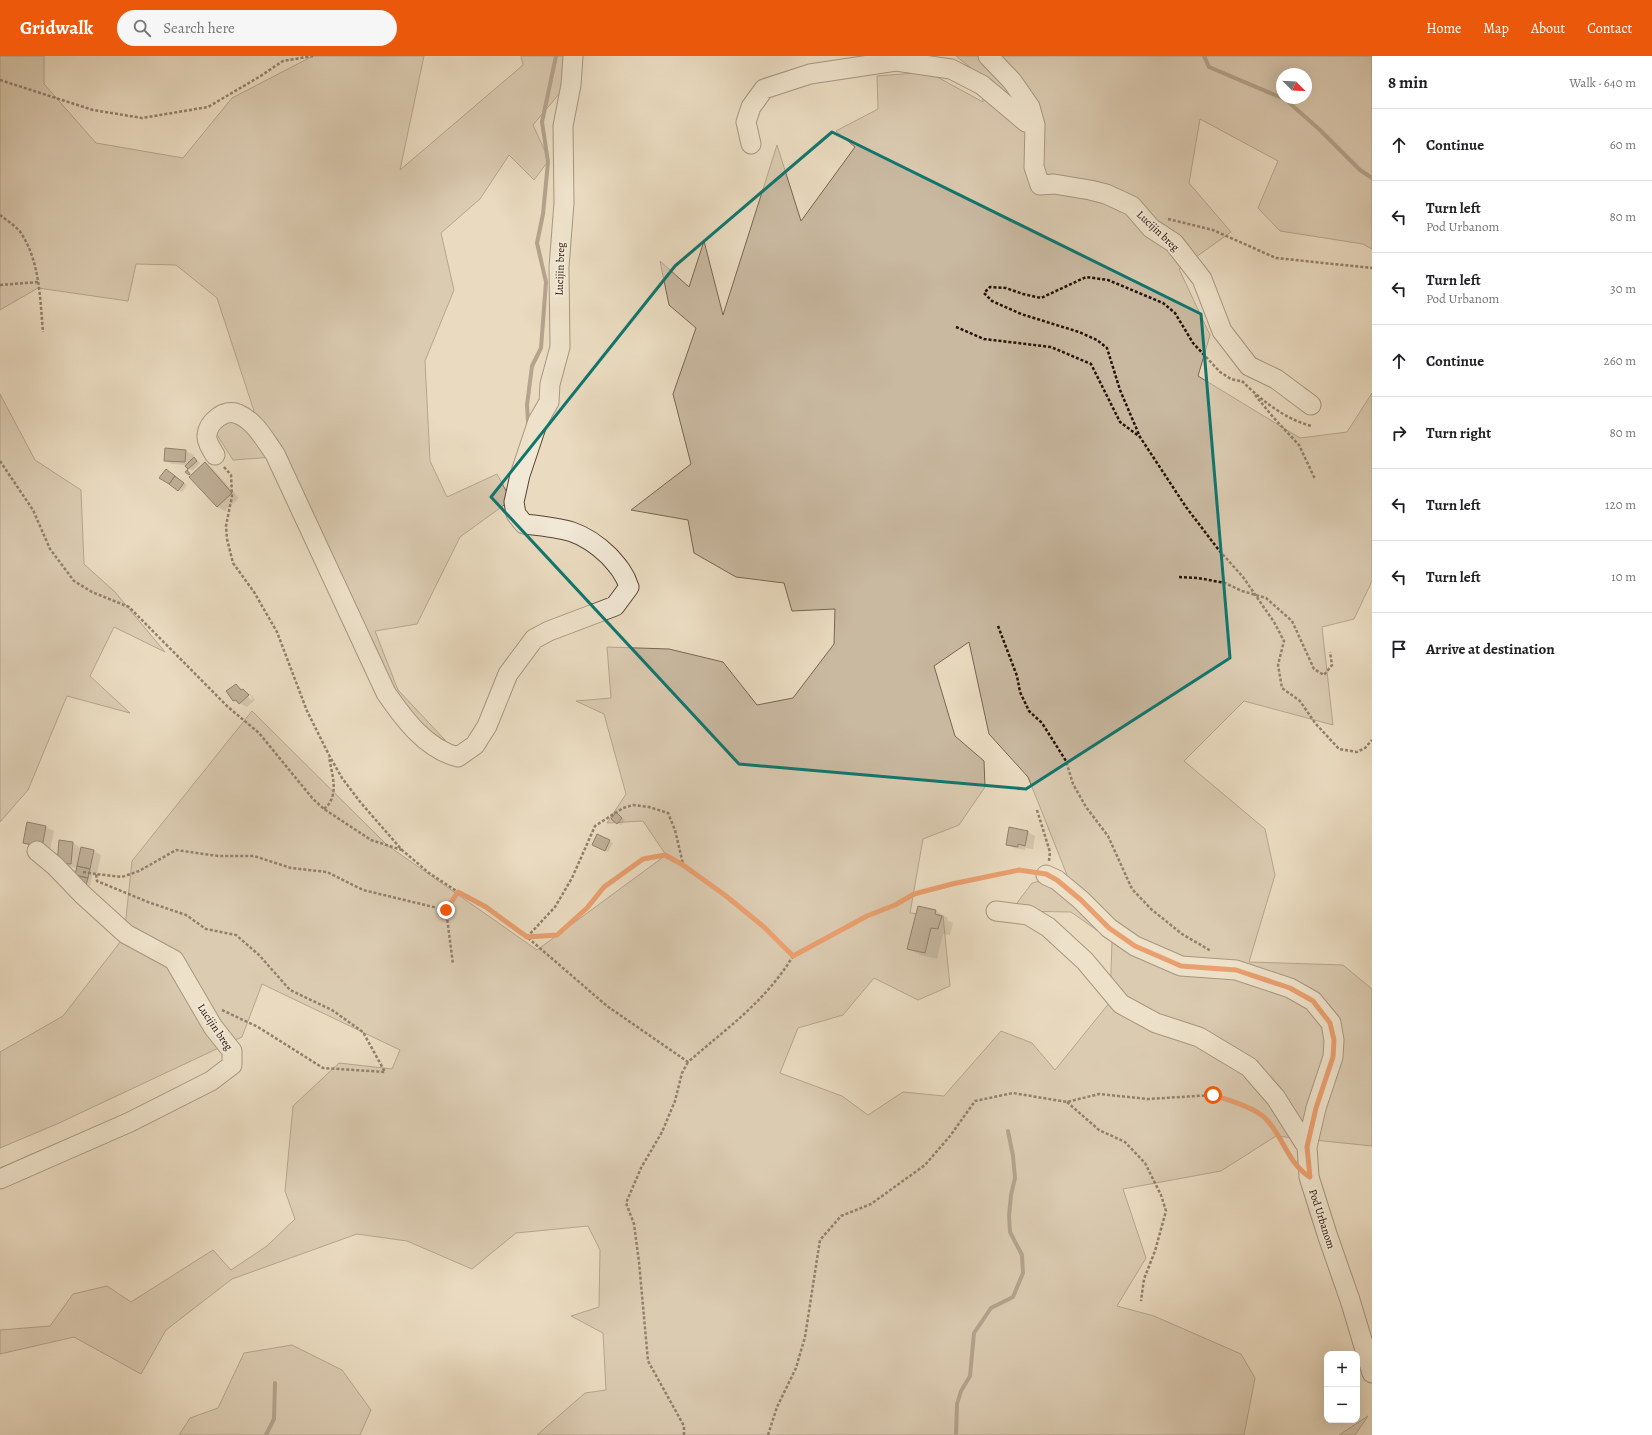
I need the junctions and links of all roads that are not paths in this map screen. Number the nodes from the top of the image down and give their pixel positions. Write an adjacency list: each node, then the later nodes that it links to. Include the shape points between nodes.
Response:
1 (573, 56): 6 (street, Lucijin breg, via 571,85 563,126 564,203 559,267 560,347 548,402 538,421 514,502 516,514 524,524 579,534 596,544 626,575 629,587 614,606 534,639 508,674 487,726 475,745 458,757 445,754 426,741 403,718 386,693 275,454 251,422 237,413 224,414 215,419 206,436)
2 (988, 56): 3 (street, Lucijin breg, via 1012,81 1030,107)
3 (1035, 125): 4 (street, via 1026,122 982,85 951,69 896,61 810,74 764,88 751,107 746,122); 5 (street, Lucijin breg, via 1034,167 1040,185 1054,184 1090,190 1132,206 1151,228 1174,243 1202,279 1222,331 1245,373 1276,379)
4 (751, 144)
5 (1312, 405)
6 (215, 455)
7 (37, 851): 11 (street, Lucijin breg, via 126,934 174,960 213,1027 232,1051 232,1066 211,1081 130,1122)
8 (1046, 874): 10 (street, Pod Urbanom, via 1081,900 1109,928 1135,946 1181,966 1236,970 1290,988 1313,1001 1330,1023 1334,1040 1333,1057 1316,1108)
9 (996, 911): 10 (street, via 1028,915 1042,923 1085,961 1121,1004 1156,1023 1199,1037 1248,1067 1276,1098)
10 (1307, 1147): 12 (street, Pod Urbanom, via 1310,1177)
11 (0, 1179)
12 (1372, 1373)

